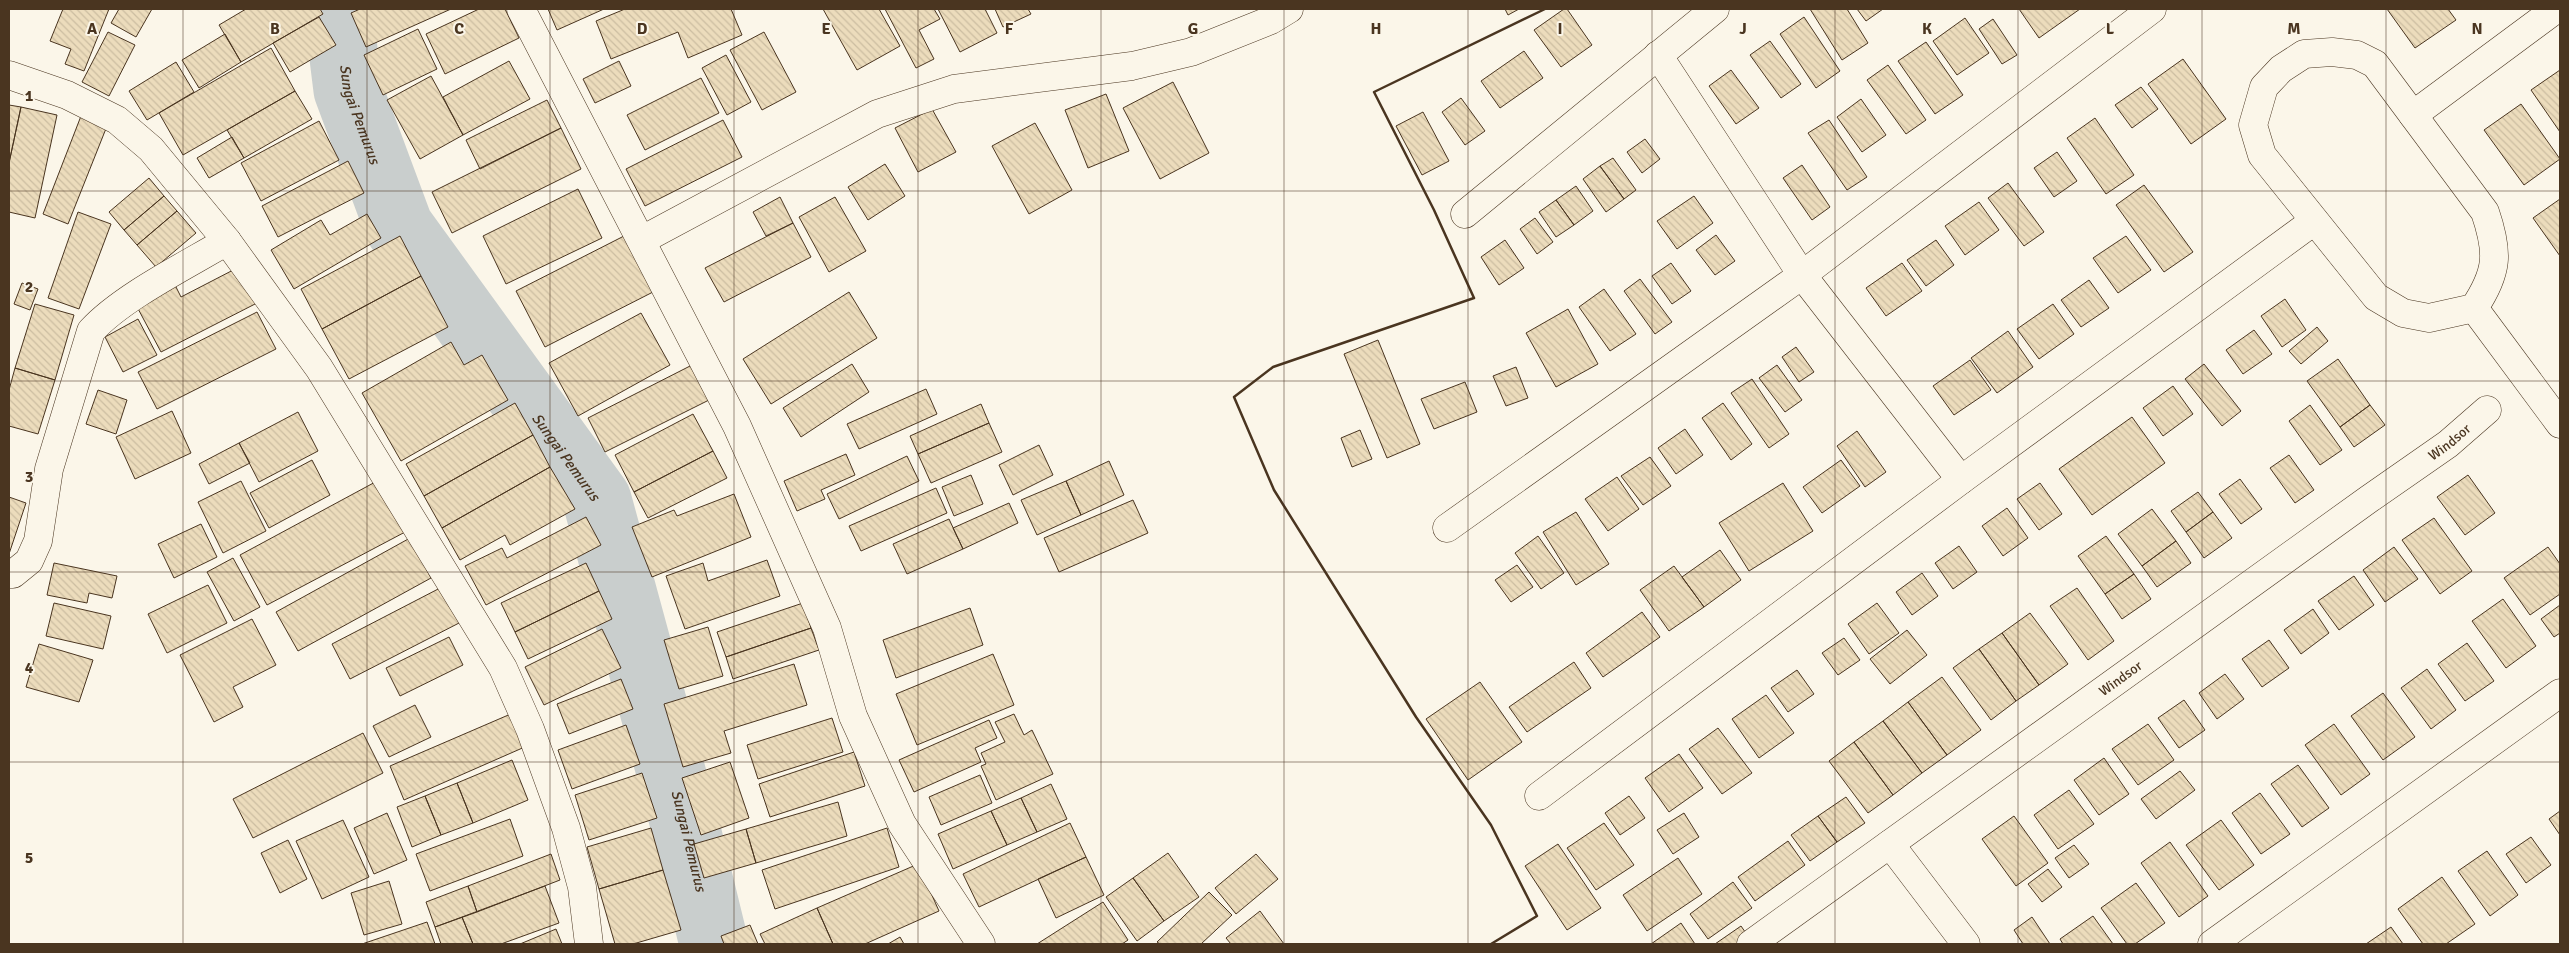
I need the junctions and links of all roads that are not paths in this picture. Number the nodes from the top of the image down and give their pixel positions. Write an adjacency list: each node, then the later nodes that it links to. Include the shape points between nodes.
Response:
1 (521, 9): 11 (street)
2 (1289, 9): 11 (street, via 1271,20 1191,52 1132,66 954,89 877,114)
3 (1716, 9): 6 (street)
4 (2152, 9): 13 (street)
5 (2556, 9): 8 (street)
6 (1658, 55): 9 (street); 13 (street)
7 (9, 75): 12 (street, via 67,94 117,120 151,149)
8 (2413, 115): 10 (street, via 2375,64 2357,55 2332,52 2304,54 2281,69 2264,87 2253,125 2262,155); 14 (street, via 2485,212 2494,237 2495,260 2489,285)
9 (1465, 214)
10 (2314, 221): 14 (street, via 2376,297 2403,313 2430,318); 17 (street)
11 (642, 240): 24 (street, via 737,426 793,548 827,628 854,716 902,824)
12 (227, 241): 19 (street, via 102,318 91,330 49,469 38,541 29,561); 23 (street, via 319,368 503,668 530,729 566,828 582,887)
13 (1802, 275): 17 (street); 18 (street)
14 (2474, 308): 16 (street)
15 (2487, 410): 22 (street, Windsor, via 2448,444)
16 (2560, 424)
17 (1960, 480): 21 (street)
18 (1448, 528)
19 (9, 574)
20 (2560, 693): 27 (street)
21 (1539, 796)
22 (1890, 844): 25 (street, Windsor); 26 (street)
23 (589, 944)
24 (981, 944)
25 (1751, 944)
26 (1966, 944)
27 (2212, 944)

